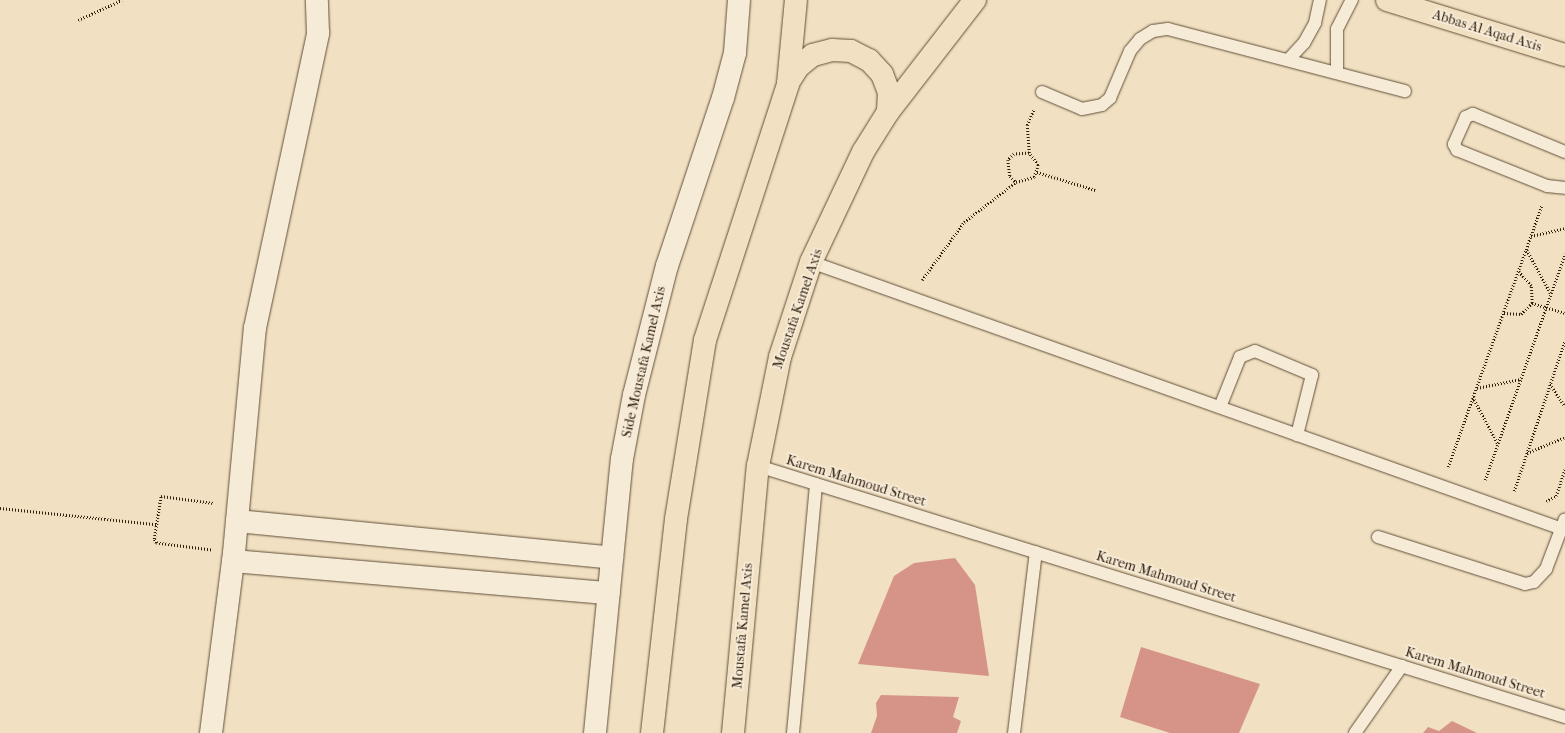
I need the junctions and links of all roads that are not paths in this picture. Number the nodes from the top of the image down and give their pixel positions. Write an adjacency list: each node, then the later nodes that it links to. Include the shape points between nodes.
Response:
1 (317, 0): 22 (street, via 318,33 255,328)
2 (739, 0): 27 (street, Side Moustafa Kamel Axis, via 735,53 724,98 667,266 635,388 622,459)
3 (796, 0): 11 (main road)
4 (975, 0): 14 (main road, Moustafa Kamel Axis)
5 (1320, 0): 9 (lane, via 1315,23 1304,43)
6 (1352, 0): 10 (lane, via 1337,29)
7 (1387, 0): 8 (main road, Abbas Al Aqad Axis)
8 (1565, 55)
9 (1289, 59): 10 (lane); 13 (lane, via 1168,29 1153,31 1140,39 1130,51 1110,98 1102,105 1082,109)
10 (1337, 72): 12 (lane)
11 (788, 84): 14 (main road, via 798,67 813,55 832,50 851,51 869,60 882,74 889,92); 33 (main road, via 705,340 676,519)
12 (1405, 91)
13 (1042, 92)
14 (888, 112): 17 (main road, Moustafa Kamel Axis, via 864,152)
15 (1565, 152): 16 (lane, via 1473,114 1465,119 1454,144 1457,150 1547,186)
16 (1565, 188)
17 (812, 262): 18 (lane); 20 (main road, Moustafa Kamel Axis, via 780,357)
18 (1220, 408): 19 (lane); 19 (lane, via 1240,357 1255,351 1306,370 1312,375)
19 (1297, 435): 23 (lane, via 1508,510)
20 (758, 466): 21 (lane, Karem Mahmoud Street); 34 (main road, Moustafa Kamel Axis)
21 (816, 484): 25 (lane, Karem Mahmoud Street); 35 (lane)
22 (238, 514): 26 (street); 27 (street)
23 (1564, 526): 24 (lane, via 1541,577 1525,584)
24 (1378, 537)
25 (1036, 552): 29 (lane, Karem Mahmoud Street); 36 (lane)
26 (233, 557): 28 (street); 31 (street)
27 (612, 558): 28 (street, Side Moustafa Kamel Axis)
28 (609, 594): 32 (street, Side Moustafa Kamel Axis)
29 (1402, 666): 30 (lane, Karem Mahmoud Street); 37 (lane)
30 (1565, 717)
31 (211, 733)
32 (595, 733)
33 (652, 733)
34 (733, 733)
35 (793, 733)
36 (1014, 733)
37 (1355, 733)

